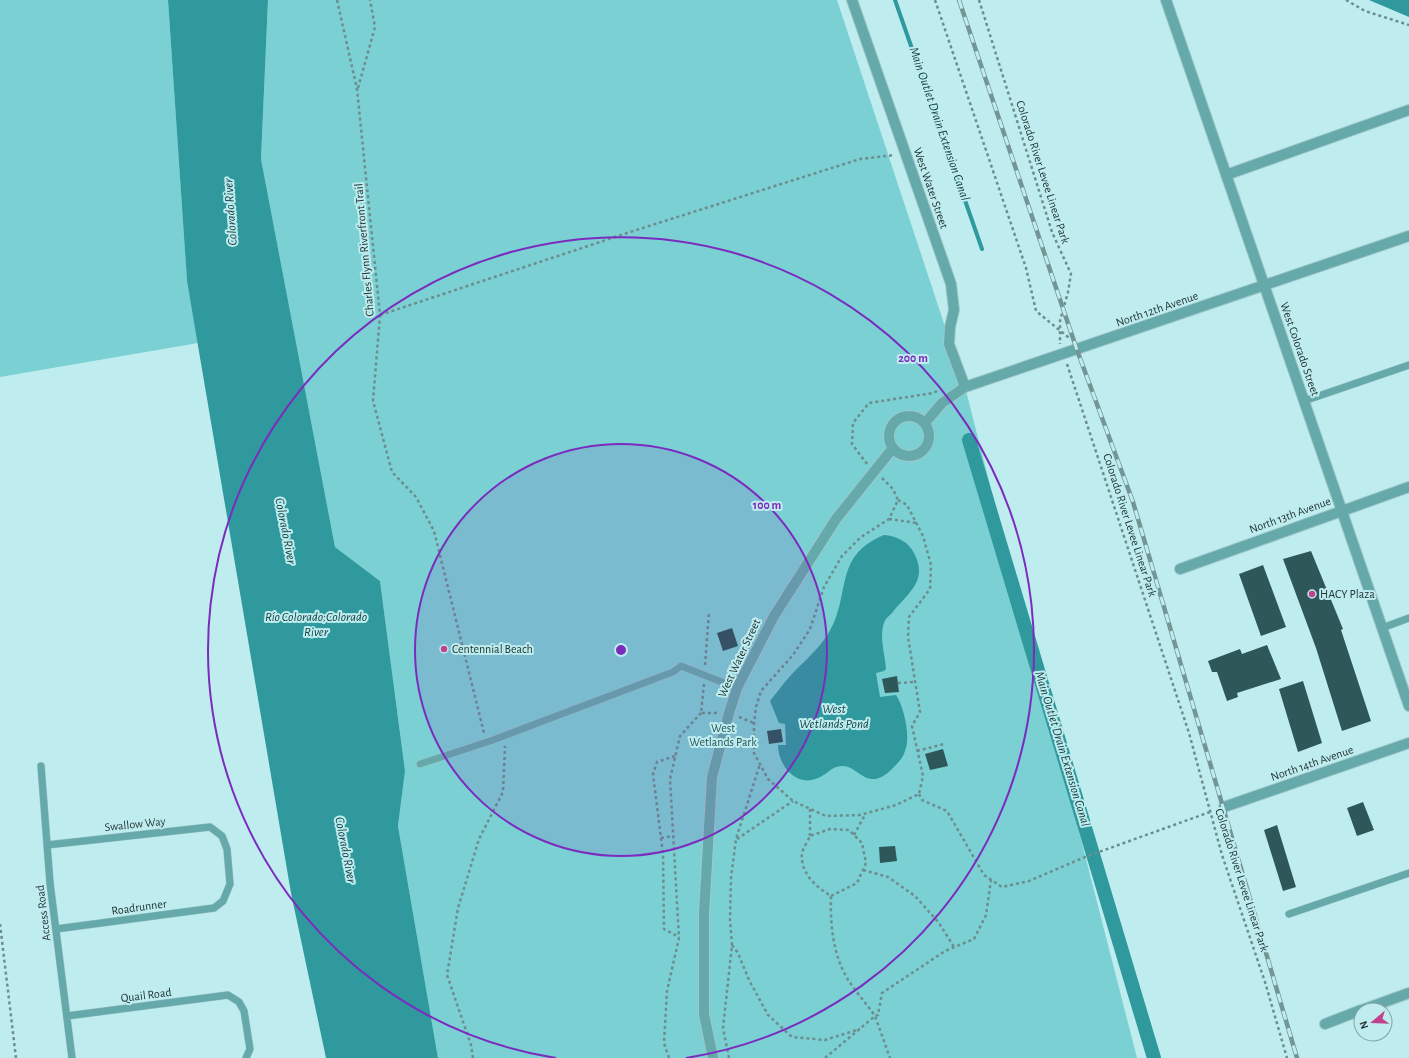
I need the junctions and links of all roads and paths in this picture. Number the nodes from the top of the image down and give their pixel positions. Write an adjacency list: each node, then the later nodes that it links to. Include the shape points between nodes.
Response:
1 (337, 0): 9 (path, Charles Flynn Riverfront Trail)
2 (370, 0): 9 (path, via 376,27)
3 (852, 0): 11 (street, West Water Street)
4 (935, 0): 16 (path, via 1026,268 1036,311)
5 (979, 0): 16 (path, Colorado River Levee Linear Park, via 1045,212 1057,246 1071,274)
6 (1166, 0): 12 (street, West Colorado Street)
7 (1346, 0): 8 (path, via 1365,11)
8 (1409, 25)
9 (358, 89): 15 (path, Charles Flynn Riverfront Trail)
10 (1409, 110): 12 (street)
11 (905, 154): 15 (path, via 860,159); 21 (street, West Water Street, via 951,284 954,310 949,344)
12 (1226, 175): 14 (street, West Colorado Street)
13 (1409, 236): 14 (street, North 12th Avenue)
14 (1264, 286): 19 (street, North 12th Avenue); 23 (street, West Colorado Street)
15 (380, 315): 41 (path, Charles Flynn Riverfront Trail, via 373,401 392,472 416,497 434,531)
16 (1059, 330): 17 (path, Colorado River Levee Linear Park); 19 (path, via 1068,337)
17 (1060, 343): 18 (path); 19 (path, Colorado River Levee Linear Park)
18 (1053, 346)
19 (1068, 353): 21 (street, North 12th Avenue); 53 (path, Colorado River Levee Linear Park, via 1189,733)
20 (1409, 365): 23 (lane)
21 (965, 387): 24 (street, North 12th Avenue, via 942,403)
22 (938, 390): 26 (path, via 933,393 869,403 853,424 852,444)
23 (1304, 401): 29 (street, West Colorado Street)
24 (925, 423): 25 (street, via 913,416 900,418 894,422 889,435); 25 (street, via 930,436 929,443 921,454 908,457 897,453)
25 (893, 448): 26 (street, West Water Street)
26 (875, 471): 28 (path, via 893,489); 37 (street, West Water Street, via 836,519 774,616)
27 (1409, 487): 29 (street, North 13th Avenue)
28 (898, 500): 30 (path); 31 (path, via 907,505)
29 (1342, 510): 32 (street, North 13th Avenue); 34 (street, West Colorado Street)
30 (889, 519): 31 (path); 47 (path, via 860,537 842,556 824,587 810,629 793,655 761,691 754,723 754,753)
31 (917, 523): 35 (path, via 924,536 931,565 930,589 909,617 908,636)
32 (1180, 569)
33 (1409, 618): 34 (lane)
34 (1382, 628): 38 (street, West Colorado Street)
35 (915, 682): 36 (path); 44 (path, via 920,712 912,726)
36 (898, 683)
37 (737, 688): 40 (lane, via 681,666 673,672); 84 (street, West Water Street, via 712,777 704,913 704,1014)
38 (1409, 706)
39 (701, 713): 45 (path, via 680,736)
40 (505, 736): 41 (lane); 82 (path, via 503,792 477,846 458,908 447,975)
41 (487, 742): 46 (lane)
42 (1409, 743): 51 (street, North 14th Avenue)
43 (944, 744): 44 (path)
44 (917, 751): 49 (path, via 923,776)
45 (675, 756): 56 (path, via 670,779); 58 (path, via 658,762 653,774)
46 (420, 764)
47 (760, 764): 50 (path, via 768,779); 59 (path)
48 (41, 766): 60 (lane, Access Road)
49 (919, 794): 54 (path, via 896,805); 63 (path, via 922,800 947,811 984,875)
50 (793, 801): 52 (path); 59 (path)
51 (1224, 806): 53 (path)
52 (810, 809): 54 (path, via 826,816); 57 (path)
53 (1210, 812): 63 (path, via 1085,857 1029,881 1002,887); 88 (path, Colorado River Levee Linear Park)
54 (866, 813): 55 (path)
55 (854, 835): 57 (path, via 849,830 830,829); 61 (path, via 862,843 866,863)
56 (674, 836): 58 (path); 69 (path)
57 (810, 836): 64 (path, via 802,853 805,873 819,889)
58 (661, 838): 69 (path, via 664,929)
59 (736, 839): 70 (path, via 731,885)
60 (47, 845): 65 (lane, Swallow Way, via 210,827 222,836 227,849 230,884); 68 (lane, Access Road)
61 (863, 870): 64 (path, via 857,883); 71 (path, via 888,877 915,896 939,923)
62 (1409, 873): 66 (lane)
63 (991, 880): 71 (path, via 986,915 974,939)
64 (831, 896): 76 (path, via 830,915 835,948 847,978)
65 (223, 901): 68 (lane, Roadrunner, via 214,908)
66 (1289, 914)
67 (0, 924): 79 (path)
68 (56, 929): 75 (lane, Access Road)
69 (679, 938): 83 (path, via 667,990 664,1043)
70 (732, 945): 78 (path, via 738,952 749,980 768,1015 792,1037 825,1040); 85 (path, via 723,1028)
71 (954, 947): 76 (path, via 882,993 878,1015)
72 (1409, 993): 73 (street)
73 (1384, 1002)
74 (1353, 1013): 77 (street)
75 (67, 1016): 80 (lane, Access Road); 81 (lane, Quail Road, via 228,995 239,1002 244,1011 250,1049)
76 (875, 1016): 78 (path); 87 (path)
77 (1324, 1024)
78 (860, 1029): 86 (path)
79 (16, 1058)
80 (72, 1058)
81 (246, 1058)
82 (473, 1058)
83 (669, 1058)
84 (713, 1058)
85 (729, 1058)
86 (825, 1058)
87 (890, 1058)
88 (1287, 1058)

